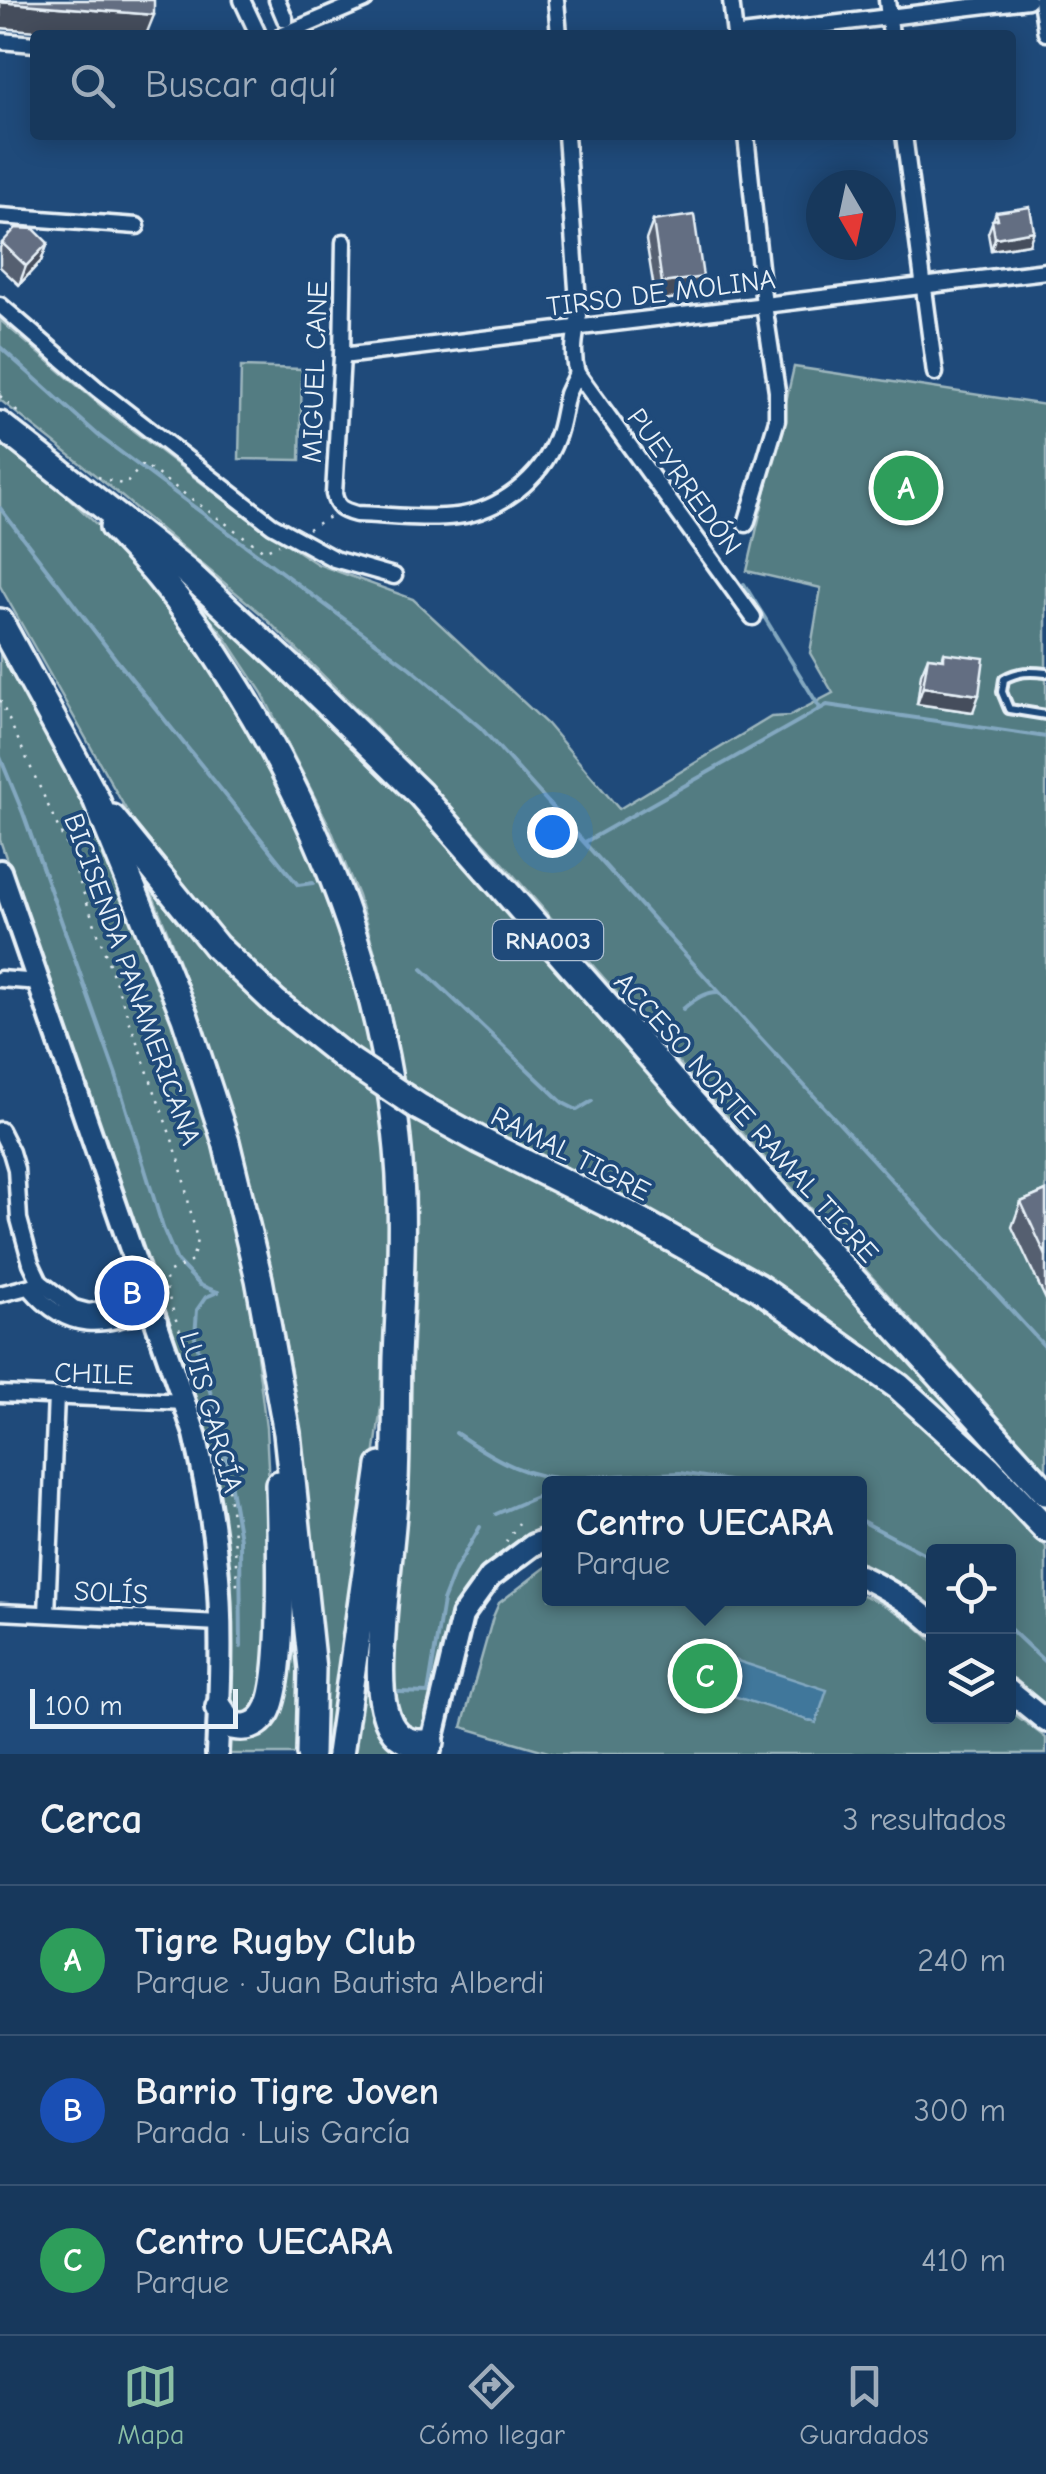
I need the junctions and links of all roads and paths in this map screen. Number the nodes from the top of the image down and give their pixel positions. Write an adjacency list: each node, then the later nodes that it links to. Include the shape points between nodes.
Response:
1 (242, 0): 11 (street)
2 (277, 0): 10 (street)
3 (365, 0): 10 (street)
4 (556, 0): 12 (street)
5 (731, 0): 13 (street)
6 (887, 0): 9 (street)
7 (1028, 0): 9 (street)
8 (1042, 0): 16 (street)
9 (889, 17): 14 (street); 15 (street)
10 (284, 27)
11 (256, 30)
12 (559, 30)
13 (737, 30)
14 (780, 30)
15 (891, 30)
16 (1046, 33)
17 (0, 41): 18 (street)
18 (30, 44)
19 (566, 140): 29 (street)
20 (747, 140): 27 (street)
21 (905, 140): 26 (street)
22 (0, 216): 23 (street)
23 (137, 226)
24 (344, 242): 30 (street, MIGUEL CANE)
25 (1046, 271): 26 (street, TIRSO DE MOLINA)
26 (922, 286): 27 (street, TIRSO DE MOLINA); 32 (street)
27 (764, 305): 29 (street, TIRSO DE MOLINA); 37 (street, via 777,420)
28 (0, 306): 38 (street, via 272,525 334,559)
29 (577, 328): 30 (street, TIRSO DE MOLINA); 31 (street)
30 (342, 356): 31 (street, MIGUEL CANE, via 334,494 341,510 356,514 454,517 496,504 547,456)
31 (577, 373): 39 (street, PUEYRREDÓN)
32 (935, 373)
33 (0, 396): 34 (path)
34 (12, 426): 54 (highway, via 178,600 254,714 332,874 360,957 394,1115 401,1198); 58 (highway, ACCESO NORTE RAMAL TIGRE / RNA003, via 186,571 420,794)
35 (143, 464): 36 (path, via 126,485)
36 (97, 477)
37 (746, 524)
38 (394, 576)
39 (753, 617)
40 (0, 622): 44 (highway)
41 (1046, 674): 43 (lane, via 1011,675 1002,692 1009,709)
42 (0, 700): 49 (path, BICISENDA PANAMERICANA, via 67,847 178,1160 197,1240 192,1261)
43 (1046, 714)
44 (96, 799): 53 (highway, via 185,1017 226,1142); 59 (highway, RAMAL TIGRE, bridge, via 216,946 344,1058 419,1108 758,1287 899,1387)
45 (0, 871): 47 (street, LUIS GARCÍA)
46 (0, 980): 47 (street)
47 (40, 982): 52 (street, LUIS GARCÍA)
48 (0, 1132): 50 (street, via 16,1169)
49 (176, 1269)
50 (35, 1285): 51 (street); 52 (street, via 90,1312)
51 (0, 1294)
52 (151, 1302): 57 (street, LUIS GARCÍA)
53 (272, 1354): 67 (highway, via 281,1562 277,1666 270,1708 256,1724 232,1726); 71 (highway, via 288,1433 308,1620)
54 (398, 1358): 69 (highway, via 381,1706 399,1746); 72 (highway)
55 (0, 1394): 56 (street, CHILE)
56 (56, 1396): 57 (street, CHILE); 63 (street)
57 (186, 1402): 65 (street, LUIS GARCÍA, via 212,1518)
58 (1046, 1492)
59 (1046, 1529)
60 (542, 1541): 69 (street, via 490,1577 462,1616)
61 (867, 1580): 64 (street)
62 (0, 1612): 63 (street, SOLÍS)
63 (46, 1614): 65 (street, SOLÍS)
64 (926, 1617)
65 (220, 1622): 67 (street, LUIS GARCÍA)
66 (1016, 1697): 68 (street)
67 (219, 1707): 70 (street, LUIS GARCÍA)
68 (1046, 1721)
69 (433, 1750)
70 (217, 1754)
71 (310, 1754)
72 (340, 1754)

